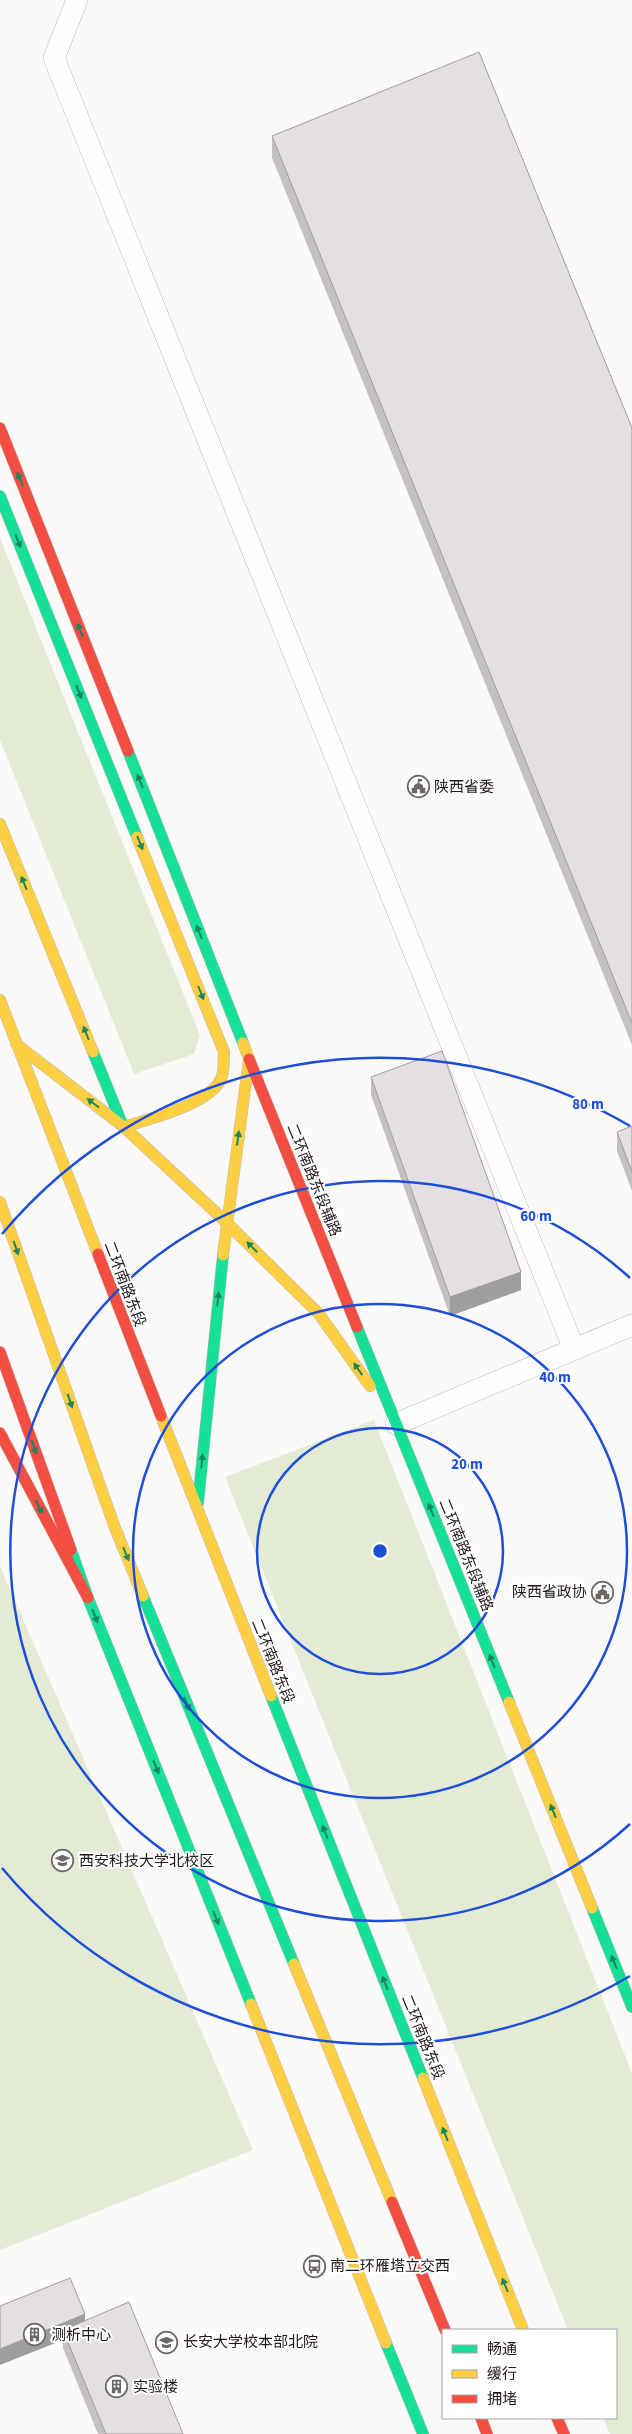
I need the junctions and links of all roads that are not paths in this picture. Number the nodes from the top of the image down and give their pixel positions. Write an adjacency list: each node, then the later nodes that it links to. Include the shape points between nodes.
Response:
1 (78, 0): 12 (lane, via 54,58)
2 (0, 428): 7 (main road, 二环南路东段辅路, one-way to 2)
3 (0, 496): 8 (main road, one-way to 8, via 224,1052 221,1080 209,1094)
4 (0, 824): 8 (main road, one-way to 4)
5 (0, 1000): 6 (main road, 二环南路东段)
6 (16, 1044): 8 (main road, one-way to 6); 16 (main road, 二环南路东段)
7 (249, 1059): 10 (main road, one-way to 7); 14 (main road, 二环南路东段辅路)
8 (124, 1127): 10 (main road)
9 (0, 1202): 19 (main road, one-way to 19, via 115,1528)
10 (226, 1222): 14 (main road, one-way to 10, via 319,1314); 16 (main road, one-way to 10)
11 (632, 1325): 12 (lane)
12 (574, 1349): 14 (lane)
13 (0, 1352): 17 (main road, one-way to 17)
14 (396, 1424): 18 (main road, 二环南路东段辅路, one-way to 14)
15 (0, 1433): 17 (main road, one-way to 17)
16 (197, 1510): 20 (main road, 二环南路东段, one-way to 16)
17 (88, 1598): 23 (main road, one-way to 23)
18 (632, 2007)
19 (444, 2329)
20 (523, 2329)
21 (480, 2419): 24 (main road)
22 (558, 2419): 25 (main road)
23 (423, 2434)
24 (487, 2434)
25 (564, 2434)

